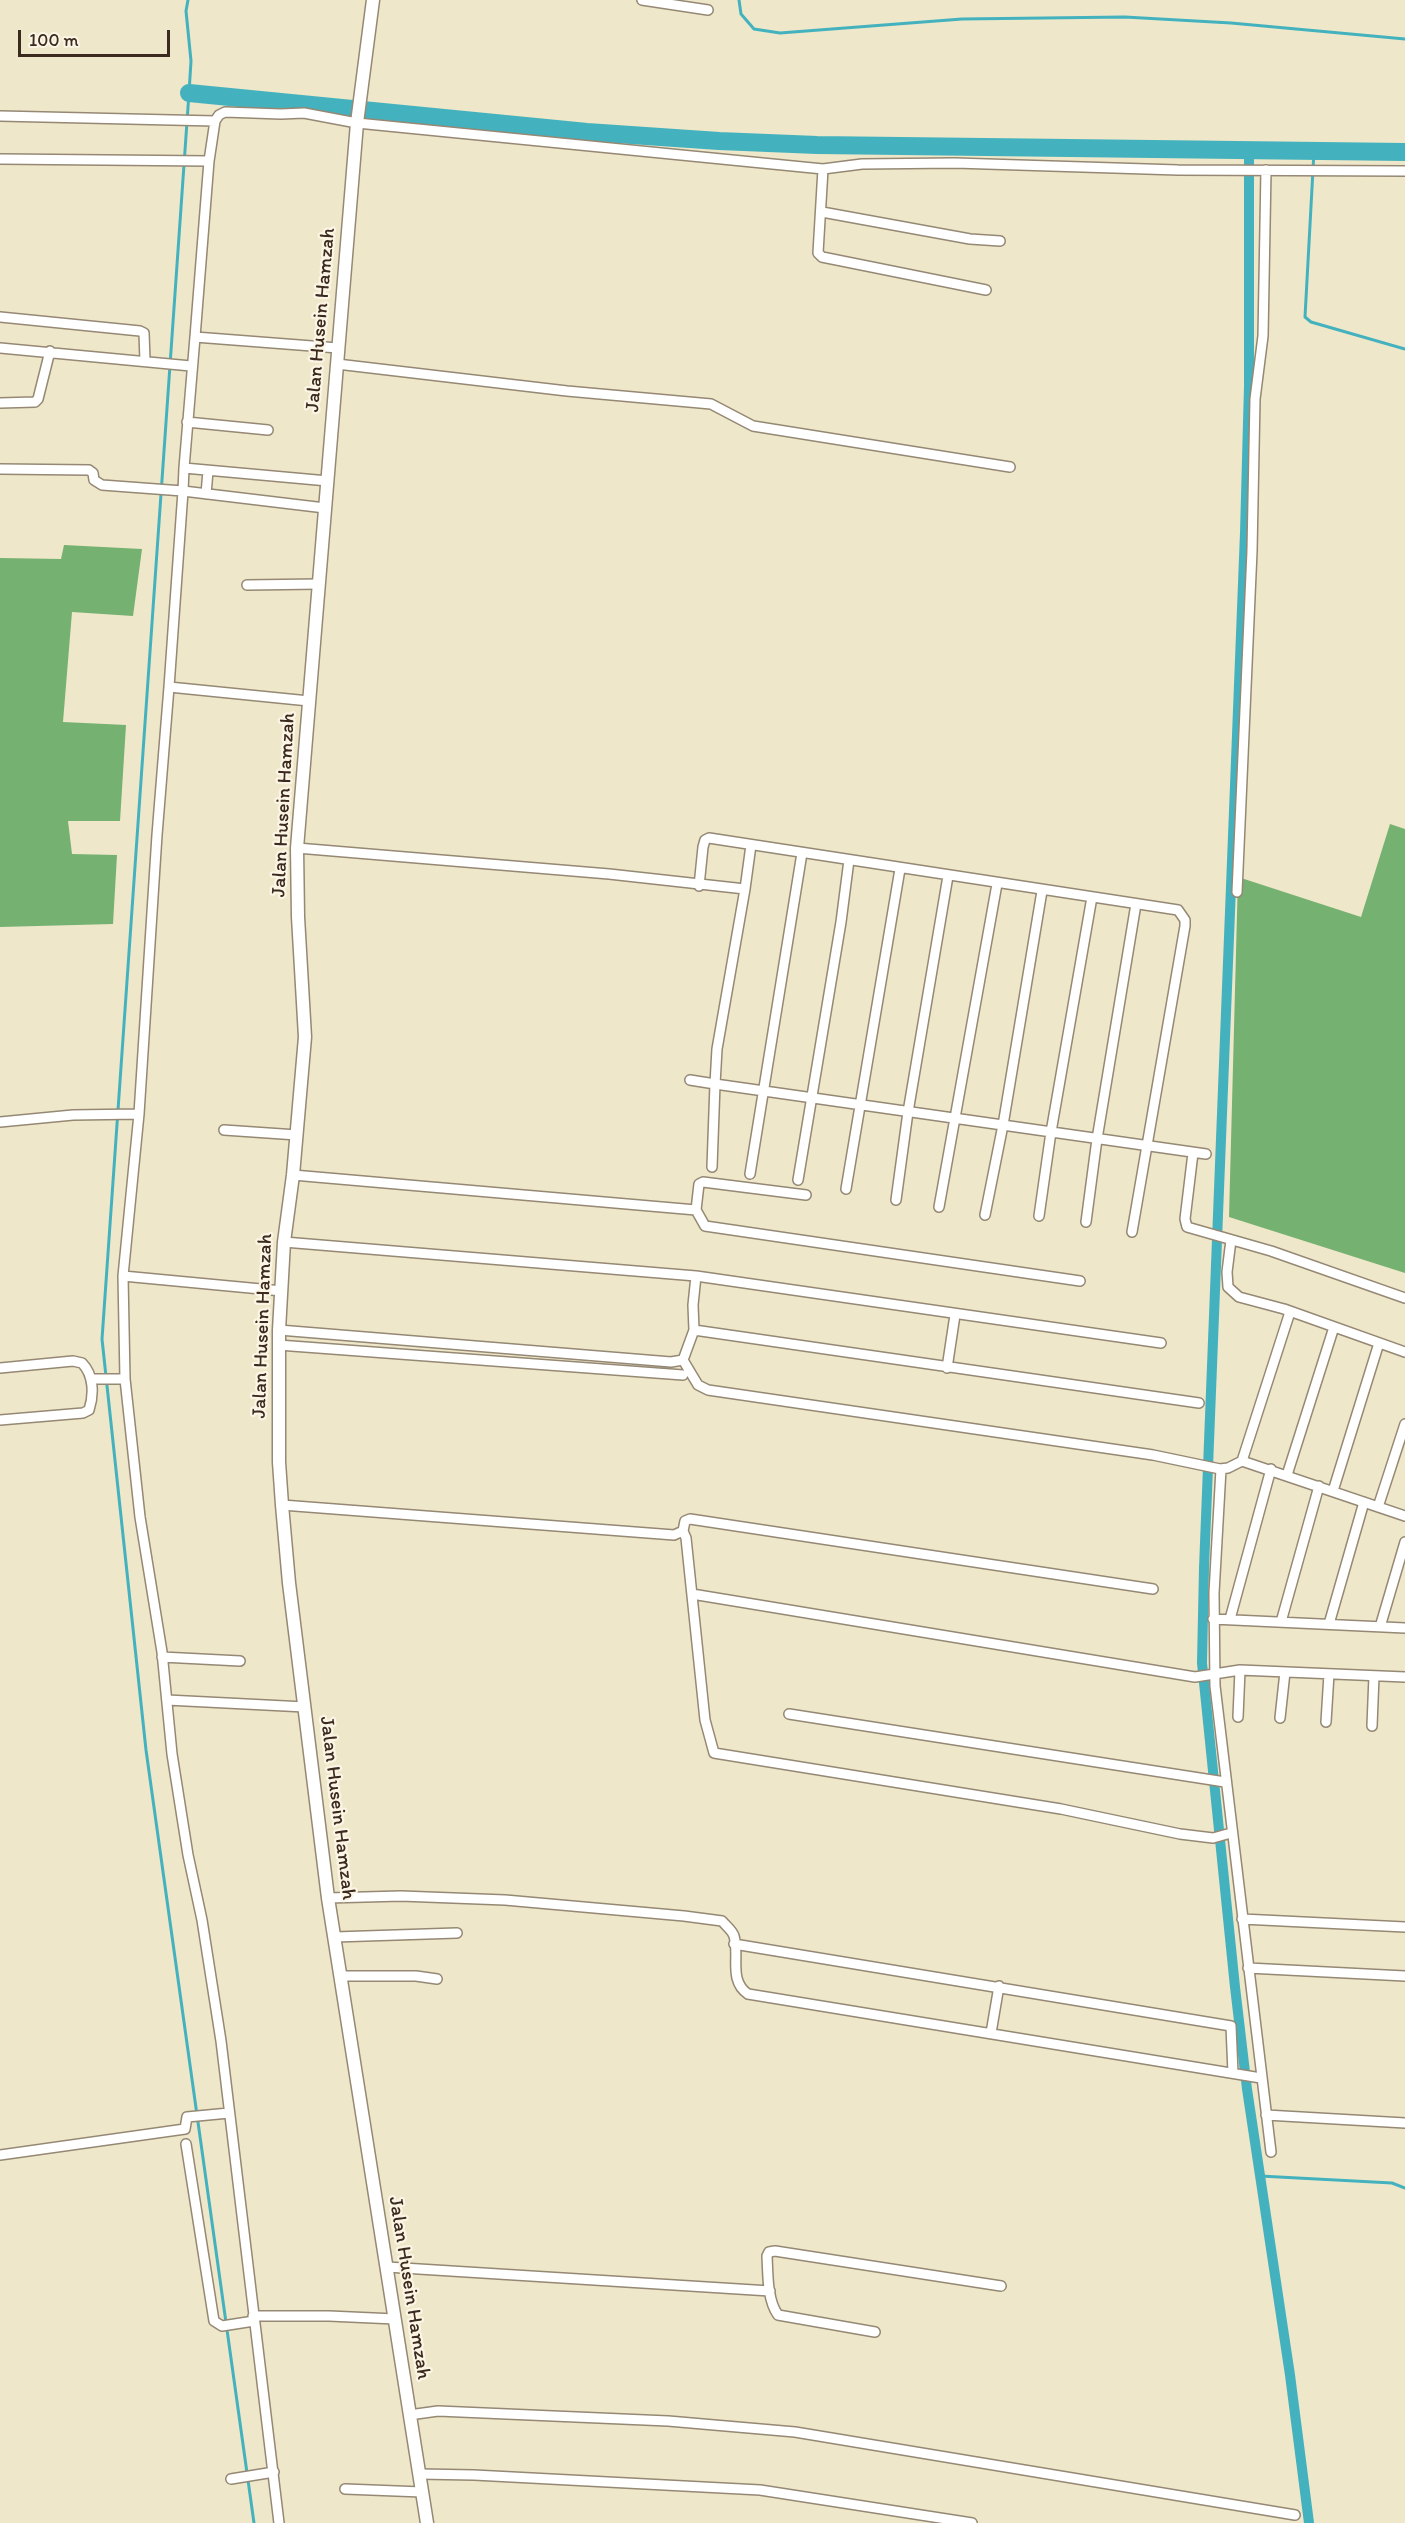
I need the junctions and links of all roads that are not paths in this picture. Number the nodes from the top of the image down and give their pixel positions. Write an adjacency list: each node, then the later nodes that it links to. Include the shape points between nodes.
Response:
1 (373, 0): 5 (street, Jalan Husein Hamzah)
2 (642, 0): 3 (street)
3 (708, 10)
4 (0, 116): 6 (street)
5 (358, 120): 6 (street, via 304,113 225,112); 9 (street); 18 (street, Jalan Husein Hamzah)
6 (211, 121): 8 (street)
7 (0, 159): 8 (street)
8 (206, 161): 16 (street)
9 (823, 169): 10 (street, via 862,164 955,163); 12 (street)
10 (1256, 170): 11 (street); 48 (street, via 1263,336 1255,399)
11 (1405, 171)
12 (822, 212): 13 (street); 14 (street, via 818,253 822,257)
13 (1000, 241)
14 (986, 290)
15 (0, 317): 20 (street, via 140,330 144,333)
16 (195, 337): 18 (street); 22 (street)
17 (0, 348): 19 (street)
18 (338, 348): 21 (street, Jalan Husein Hamzah)
19 (50, 351): 20 (street); 23 (street, via 38,399)
20 (145, 361): 22 (street)
21 (337, 364): 26 (street, via 567,392 711,404 753,426); 30 (street, Jalan Husein Hamzah)
22 (188, 366): 24 (street)
23 (0, 403)
24 (187, 422): 25 (street); 27 (street)
25 (268, 430)
26 (1010, 467)
27 (184, 468): 29 (street); 31 (street)
28 (0, 469): 31 (street, via 89,470 102,485)
29 (208, 471): 30 (street); 32 (street)
30 (328, 481): 33 (street, Jalan Husein Hamzah)
31 (181, 491): 32 (street); 36 (street)
32 (206, 494): 33 (street)
33 (325, 508): 34 (street, Jalan Husein Hamzah)
34 (319, 584): 35 (street); 37 (street, Jalan Husein Hamzah)
35 (247, 585)
36 (169, 687): 37 (street); 57 (street)
37 (309, 701): 39 (street, Jalan Husein Hamzah)
38 (752, 845): 40 (street); 45 (street, via 705,840); 46 (street)
39 (297, 848): 45 (street, via 609,874); 63 (street, Jalan Husein Hamzah, via 305,1037)
40 (802, 853): 41 (street); 53 (street)
41 (849, 860): 42 (street); 54 (street)
42 (900, 868): 43 (street); 55 (street)
43 (948, 876): 44 (street); 56 (street)
44 (997, 884): 47 (street); 58 (street)
45 (699, 886): 46 (street)
46 (745, 889): 52 (street, via 717,1049)
47 (1042, 891): 49 (street); 60 (street)
48 (1237, 892)
49 (1092, 897): 50 (street); 62 (street)
50 (1137, 904): 64 (street); 65 (street, via 1178,910 1185,920)
51 (690, 1080): 52 (street)
52 (715, 1084): 53 (street); 68 (street)
53 (763, 1093): 54 (street); 69 (street)
54 (811, 1099): 55 (street); 71 (street)
55 (860, 1105): 56 (street); 72 (street)
56 (908, 1112): 58 (street); 74 (street)
57 (136, 1114): 59 (street); 83 (street)
58 (955, 1119): 60 (street); 75 (street)
59 (0, 1122)
60 (1003, 1125): 62 (street); 77 (street)
61 (224, 1130): 63 (street)
62 (1051, 1132): 64 (street); 78 (street)
63 (297, 1135): 70 (street, Jalan Husein Hamzah)
64 (1096, 1139): 65 (street); 79 (street)
65 (1146, 1146): 66 (street); 80 (street)
66 (1193, 1153): 67 (street); 81 (street, via 1186,1227)
67 (1206, 1155)
68 (712, 1167)
69 (750, 1174)
70 (294, 1175): 76 (street); 82 (street, Jalan Husein Hamzah)
71 (798, 1179)
72 (846, 1189)
73 (806, 1195): 76 (street, via 703,1182 699,1184)
74 (896, 1200)
75 (939, 1207)
76 (696, 1210): 85 (street, via 705,1226)
77 (985, 1215)
78 (1039, 1216)
79 (1086, 1222)
80 (1132, 1232)
81 (1228, 1239): 87 (street); 88 (street, via 1228,1287 1239,1297)
82 (284, 1242): 84 (street); 86 (street, Jalan Husein Hamzah)
83 (123, 1276): 86 (street); 106 (street)
84 (696, 1276): 89 (street); 92 (street)
85 (1080, 1281)
86 (282, 1291): 91 (street, Jalan Husein Hamzah)
87 (1405, 1298)
88 (1290, 1312): 90 (street); 110 (street)
89 (955, 1315): 94 (street); 102 (street)
90 (1334, 1327): 95 (street); 113 (street)
91 (279, 1330): 93 (street); 96 (street, Jalan Husein Hamzah)
92 (694, 1330): 99 (street); 102 (street)
93 (397, 1339): 98 (street); 100 (street)
94 (1161, 1343)
95 (1379, 1343): 97 (street); 115 (street)
96 (278, 1345): 98 (street); 117 (street, Jalan Husein Hamzah)
97 (1405, 1352)
98 (396, 1353): 103 (street)
99 (683, 1359): 100 (street); 111 (street, via 698,1385 708,1390 1153,1455)
100 (653, 1361): 103 (street)
101 (0, 1368): 105 (street, via 73,1361 82,1363)
102 (947, 1368): 107 (street)
103 (651, 1374): 104 (street)
104 (683, 1375)
105 (94, 1379): 106 (street); 108 (street, via 91,1404 83,1413)
106 (122, 1379): 130 (street)
107 (1199, 1402)
108 (0, 1420)
109 (1405, 1424): 118 (street)
110 (1242, 1461): 111 (street); 112 (street)
111 (1220, 1469): 124 (street)
112 (1271, 1469): 113 (street); 125 (street)
113 (1287, 1475): 114 (street)
114 (1318, 1486): 115 (street); 126 (street)
115 (1334, 1491): 116 (street)
116 (1364, 1502): 118 (street); 127 (street)
117 (282, 1505): 120 (street, via 674,1535); 139 (street, Jalan Husein Hamzah)
118 (1378, 1507): 119 (street)
119 (1405, 1516)
120 (683, 1532): 122 (street, via 685,1521 690,1519); 123 (street)
121 (1405, 1542): 128 (street)
122 (1153, 1589)
123 (692, 1594): 134 (street, via 1195,1677); 146 (street, via 705,1720 711,1747 719,1756 1062,1809 1213,1838)
124 (1213, 1619): 125 (street); 134 (street)
125 (1230, 1619): 126 (street)
126 (1281, 1622): 127 (street)
127 (1329, 1624): 128 (street)
128 (1380, 1627): 129 (street)
129 (1405, 1628)
130 (162, 1656): 131 (street); 138 (street)
131 (240, 1661)
132 (1240, 1670): 133 (street); 134 (street); 141 (street)
133 (1285, 1672): 135 (street); 142 (street)
134 (1213, 1674): 145 (street)
135 (1329, 1674): 136 (street); 143 (street)
136 (1374, 1676): 137 (street); 144 (street)
137 (1405, 1677)
138 (167, 1700): 139 (street); 161 (street, via 188,1855 202,1920)
139 (305, 1707): 147 (street, Jalan Husein Hamzah)
140 (789, 1714): 145 (street)
141 (1238, 1717)
142 (1280, 1718)
143 (1326, 1722)
144 (1372, 1726)
145 (1225, 1782): 146 (street)
146 (1231, 1833): 148 (street)
147 (328, 1898): 151 (street, Jalan Husein Hamzah); 152 (street, via 505,1900 684,1916 722,1921 731,1931)
148 (1242, 1919): 149 (street); 153 (street)
149 (1405, 1927)
150 (457, 1933): 151 (street)
151 (335, 1937): 154 (street, Jalan Husein Hamzah)
152 (734, 1944): 157 (street); 158 (street, via 739,1985 748,1994)
153 (1248, 1968): 155 (street); 160 (street)
154 (341, 1976): 156 (street); 167 (street, Jalan Husein Hamzah)
155 (1405, 1976)
156 (437, 1979)
157 (999, 1986): 158 (street); 159 (street, via 1231,2026)
158 (991, 2033): 159 (street)
159 (1235, 2074): 160 (street)
160 (1258, 2077): 162 (street)
161 (224, 2113): 166 (street, via 187,2117 185,2129); 171 (street)
162 (1266, 2115): 163 (street); 165 (street)
163 (1405, 2123)
164 (186, 2144): 171 (street, via 214,2321 222,2326)
165 (1271, 2152)
166 (0, 2155)
167 (387, 2267): 169 (street); 170 (street, Jalan Husein Hamzah)
168 (1001, 2286): 169 (street, via 775,2251 767,2256)
169 (770, 2291): 172 (street, via 778,2315)
170 (395, 2319): 171 (street, via 329,2316); 173 (street, Jalan Husein Hamzah)
171 (251, 2320): 174 (street)
172 (875, 2332)
173 (409, 2415): 175 (street, Jalan Husein Hamzah); 179 (street, via 438,2411 668,2421 795,2432)
174 (274, 2472): 176 (street); 180 (street)
175 (419, 2474): 178 (street, Jalan Husein Hamzah); 182 (street, via 760,2490)
176 (234, 2478)
177 (345, 2489): 178 (street)
178 (422, 2492): 181 (street, Jalan Husein Hamzah)
179 (1295, 2515)
180 (279, 2523)
181 (427, 2523)
182 (972, 2523)

